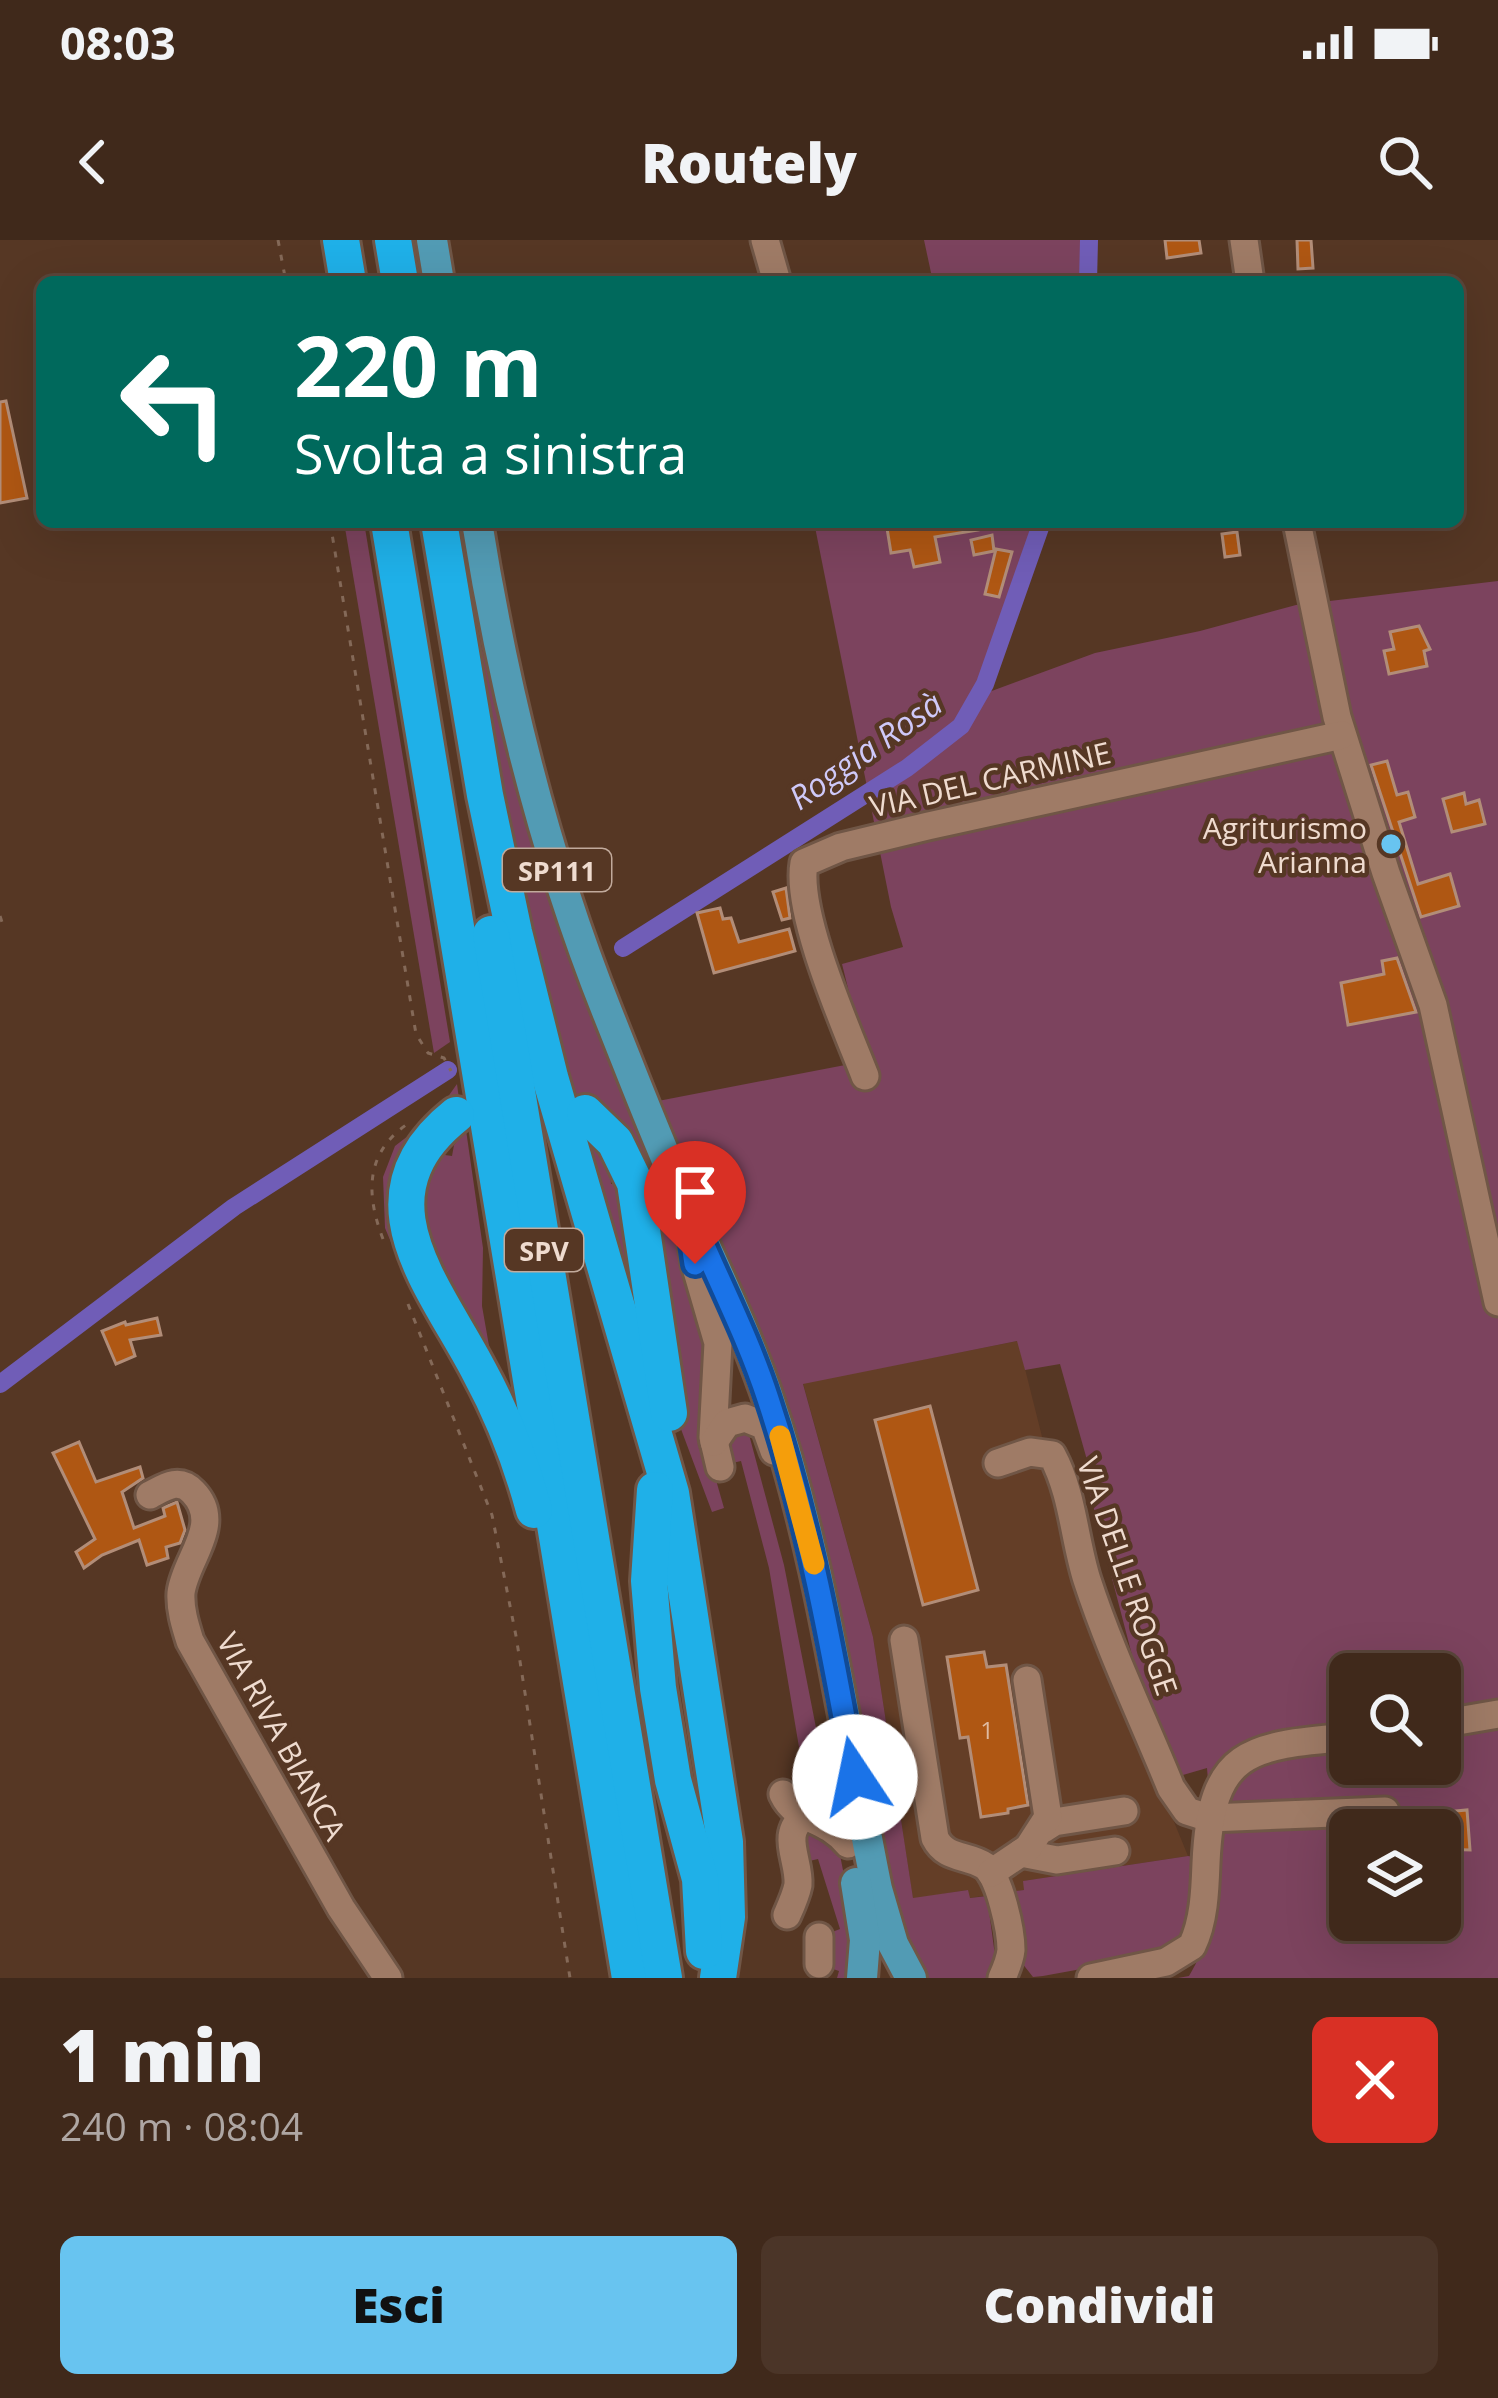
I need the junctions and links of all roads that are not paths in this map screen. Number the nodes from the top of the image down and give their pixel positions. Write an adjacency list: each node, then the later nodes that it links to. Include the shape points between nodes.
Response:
1 (341, 240): 7 (highway)
2 (378, 240): 8 (highway)
3 (393, 240): 9 (highway)
4 (432, 240): 10 (main road)
5 (765, 240): 11 (street)
6 (1244, 240): 12 (street)
7 (347, 276)
8 (383, 276)
9 (399, 276)
10 (438, 276)
11 (775, 276)
12 (1249, 276)
13 (390, 528): 33 (highway, SPV)
14 (425, 528): 50 (highway, SPV)
15 (440, 528): 25 (highway, via 508,910)
16 (478, 528): 22 (main road, SP111, via 496,646 543,826 599,991)
17 (1298, 528): 18 (street)
18 (1342, 735): 19 (street, VIA DEL CARMINE, via 928,826 804,863 825,974); 23 (street, via 1433,1005)
19 (865, 1076)
20 (456, 1100): 33 (highway, via 417,1162 406,1202 410,1243 513,1445 543,1543 567,1684)
21 (585, 1113): 27 (highway, via 619,1148 638,1192 673,1444)
22 (690, 1213): 24 (main road, SP111); 24 (street, via 718,1343 717,1455 730,1421); 36 (main road, SP111, via 737,1315 795,1487)
23 (1498, 1302)
24 (755, 1420): 36 (street, via 767,1429 783,1480 843,1768); 42 (main road, SP111, via 795,1574)
25 (658, 1447): 27 (highway); 51 (highway, via 649,1581 658,1688)
26 (998, 1463): 40 (street, VIA DELLE ROGGE, via 1030,1452 1052,1455 1086,1576 1171,1788 1187,1811)
27 (671, 1493): 51 (highway, via 724,1842 727,1917)
28 (150, 1495): 48 (street, VIA RIVA BIANCA, via 176,1483 199,1497 203,1537 181,1595 190,1641)
29 (904, 1640): 45 (street, via 935,1838)
30 (1027, 1680): 41 (street, via 1048,1814)
31 (1498, 1714): 32 (street)
32 (1461, 1720)
33 (589, 1726): 49 (highway, SPV)
34 (1329, 1740): 40 (street, via 1260,1749 1231,1768)
35 (783, 1794): 39 (street)
36 (859, 1799): 53 (main road, SP111, via 881,1906)
37 (1124, 1811): 41 (street)
38 (1329, 1813): 40 (street)
39 (806, 1816): 42 (street, via 826,1822); 46 (street, via 791,1844 798,1882)
40 (1209, 1818): 54 (street, via 1192,1946 1166,1962)
41 (1043, 1828): 44 (street)
42 (848, 1844): 52 (main road, SP111, via 863,1920)
43 (1115, 1851): 44 (street, via 1057,1859)
44 (1021, 1852): 45 (street)
45 (993, 1879): 47 (street, via 1011,1948)
46 (787, 1915)
47 (1003, 1975)
48 (388, 1978)
49 (630, 1978)
50 (664, 1978)
51 (714, 1978)
52 (862, 1978)
53 (910, 1978)
54 (1090, 1978)

